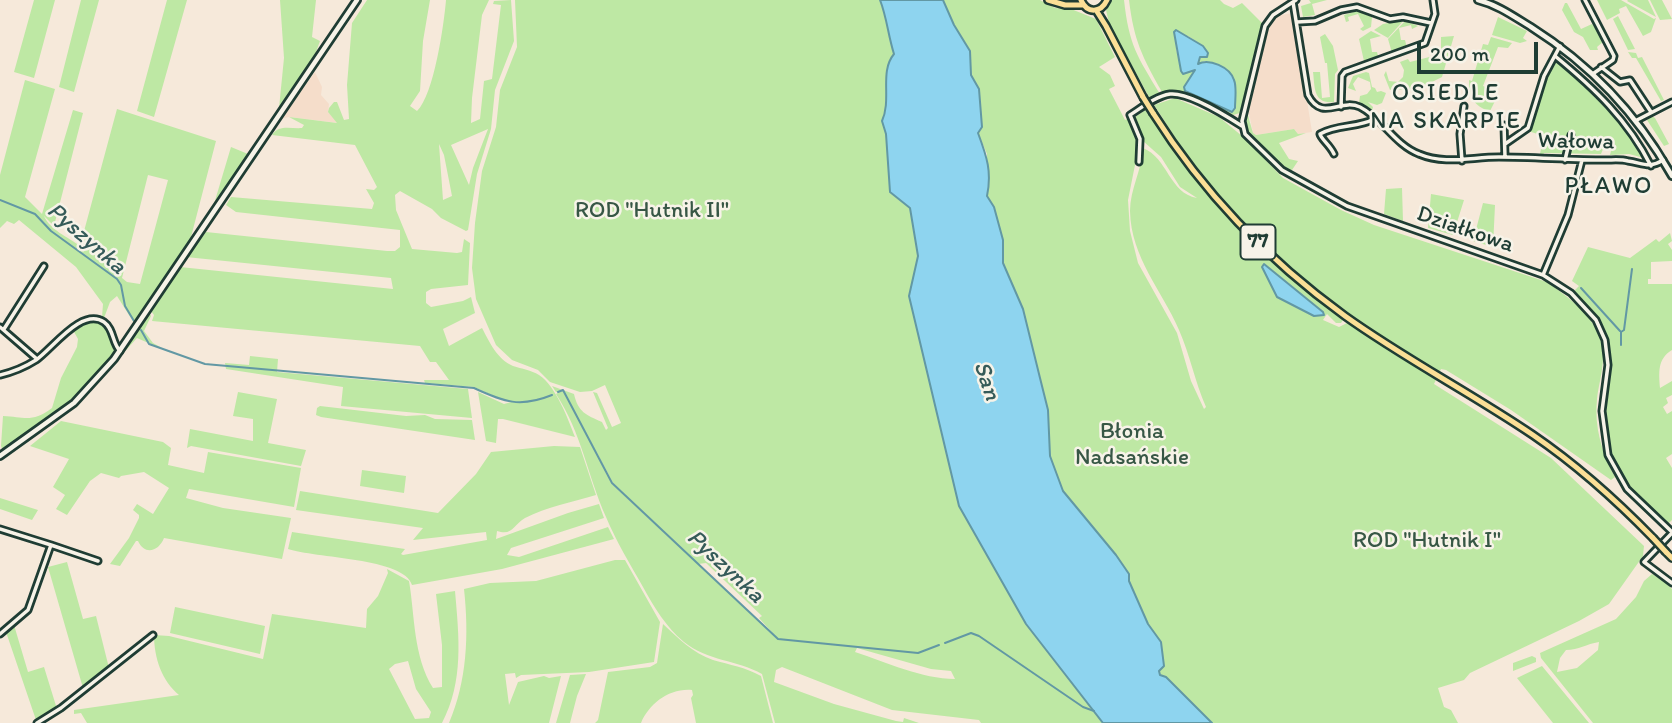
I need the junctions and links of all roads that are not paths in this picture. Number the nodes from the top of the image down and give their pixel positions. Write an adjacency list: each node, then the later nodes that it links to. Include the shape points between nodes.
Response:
1 (357, 0): 39 (street)
2 (1048, 0): 8 (main road)
3 (1107, 0): 10 (main road)
4 (1433, 0): 12 (street)
5 (1478, 0): 9 (street)
6 (1585, 0): 15 (street, via 1612,52 1613,60)
7 (1295, 1): 11 (street, Wałowa); 24 (street, via 1265,24)
8 (1081, 2): 10 (main road, via 1088,9)
9 (1497, 2): 13 (street)
10 (1099, 9): 46 (main road, 77, bridge, via 1153,113 1203,183 1276,260 1349,319 1560,455 1612,498)
11 (1297, 22): 12 (street, via 1357,7 1390,19); 19 (street, Wałowa, via 1313,104)
12 (1431, 23): 19 (street, via 1423,45 1345,72)
13 (1560, 46): 14 (street); 16 (street)
14 (1555, 56): 26 (street, via 1528,128); 34 (street, via 1609,104 1634,134)
15 (1601, 67): 16 (street); 20 (street, via 1620,82 1630,80)
16 (1594, 73): 22 (street)
17 (1672, 102): 20 (street)
18 (1464, 106): 32 (street)
19 (1341, 107): 21 (street, Wałowa, via 1358,106)
20 (1651, 112): 22 (street)
21 (1374, 119): 27 (street, via 1320,134); 32 (street, Wałowa, via 1412,151 1429,158)
22 (1637, 120): 31 (street)
23 (1504, 125): 26 (street)
24 (1242, 126): 33 (street, via 1185,97 1163,96 1130,116 1140,139); 37 (street, Działkowa, via 1282,170 1347,206)
25 (1571, 135): 29 (street)
26 (1506, 144): 28 (street)
27 (1334, 154)
28 (1504, 157): 29 (street, Wałowa); 32 (street, Wałowa)
29 (1565, 160): 30 (street, Wałowa)
30 (1582, 160): 34 (street, Wałowa); 37 (street, via 1568,215)
31 (1663, 160): 34 (street); 35 (street)
32 (1462, 161)
33 (1139, 162)
34 (1651, 166)
35 (1672, 176)
36 (44, 266): 38 (street)
37 (1543, 275): 44 (street, Działkowa, via 1568,290 1599,325 1608,360 1602,411 1608,455 1627,489)
38 (2, 328): 40 (street)
39 (120, 351): 40 (street, via 108,325 86,319); 42 (street, via 74,403)
40 (37, 359): 41 (street)
41 (0, 375)
42 (0, 456)
43 (0, 529): 45 (street)
44 (1672, 532): 48 (street, Działkowa, via 1644,562)
45 (51, 545): 47 (street); 49 (street, via 28,610)
46 (1672, 558)
47 (98, 561)
48 (1672, 583)
49 (0, 634)
50 (153, 635): 51 (street)
51 (37, 723)

